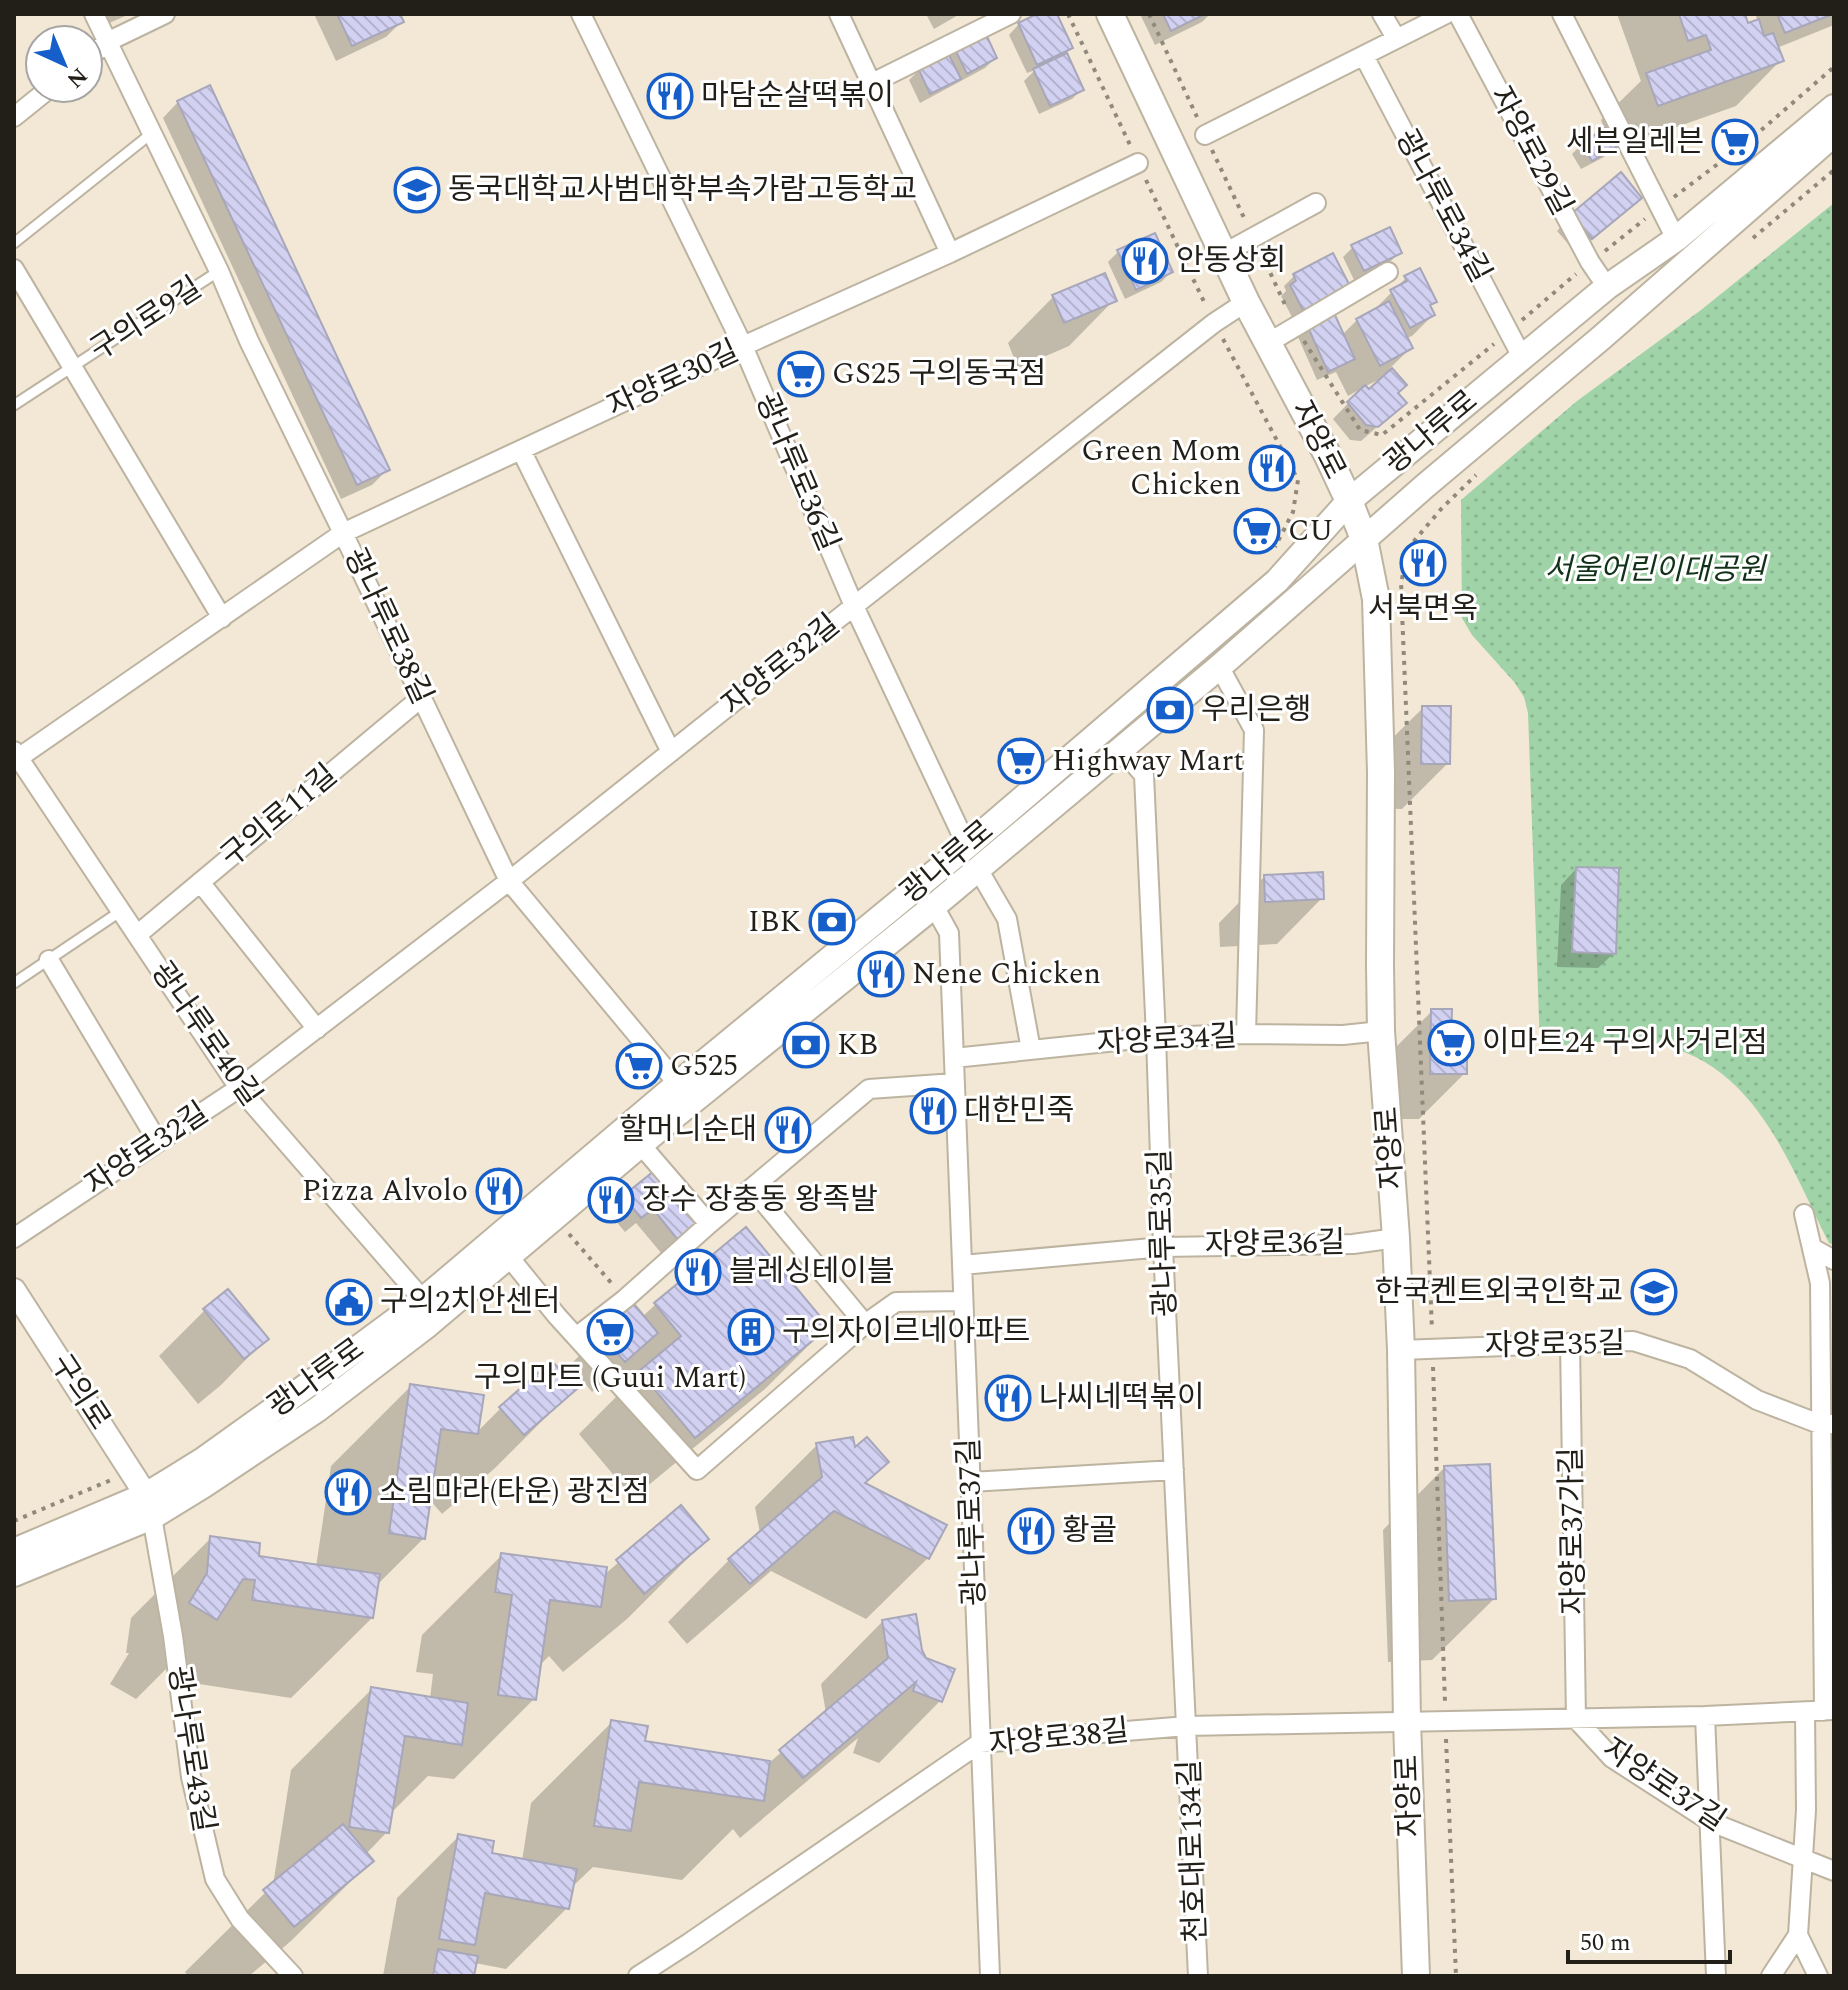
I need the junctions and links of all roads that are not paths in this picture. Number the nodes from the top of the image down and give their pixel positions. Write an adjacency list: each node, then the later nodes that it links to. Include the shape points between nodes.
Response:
1 (94, 14): 12 (street, 광나루로38길)
2 (165, 14): 12 (street)
3 (581, 14): 34 (street, 광나루로36길)
4 (839, 14): 15 (street)
5 (1011, 14): 15 (street)
6 (1110, 14): 27 (main road, 자양로)
7 (1382, 14): 11 (street)
8 (1446, 14): 11 (street)
9 (1458, 14): 31 (street, 자양로29길)
10 (1562, 14): 24 (street)
11 (1396, 38): 14 (street)
12 (107, 42): 13 (street); 19 (street, 광나루로38길)
13 (104, 45)
14 (1364, 56): 21 (street); 35 (street, 광나루로34길)
15 (872, 83): 26 (street)
16 (30, 104): 18 (street)
17 (1834, 107): 24 (main road, 광나루로)
18 (14, 117)
19 (152, 133): 25 (lane); 29 (street, 광나루로38길)
20 (1834, 134): 41 (main road, 광나루로)
21 (1205, 135)
22 (1138, 163): 26 (street, 자양로30길)
23 (1316, 203): 27 (street)
24 (1676, 239): 31 (main road, 광나루로)
25 (14, 243)
26 (950, 253): 34 (street, 자양로30길)
27 (1223, 254): 32 (main road, 자양로)
28 (14, 269): 36 (street, 구의로9길)
29 (219, 271): 36 (lane, 구의로9길); 40 (street, 광나루로38길)
30 (1388, 272): 33 (street)
31 (1607, 287): 35 (main road, 광나루로)
32 (1246, 302): 33 (main road, 자양로); 42 (street, 자양로32길)
33 (1268, 343): 39 (main road, 자양로)
34 (743, 346): 38 (street, 자양로30길); 42 (street, 광나루로36길)
35 (1522, 357): 39 (main road, 광나루로)
36 (73, 367): 37 (lane, 구의로9길); 43 (street)
37 (14, 405)
38 (521, 450): 40 (street, 자양로30길); 47 (street)
39 (1349, 501): 41 (main road, 자양로); 49 (main road, 광나루로, via 1277,581)
40 (343, 533): 43 (street, 자양로30길); 45 (street, 광나루로38길)
41 (1364, 539): 44 (main road, 광나루로); 59 (main road, 자양로, via 1376,599)
42 (854, 606): 47 (street, 자양로32길); 49 (street, 광나루로36길)
43 (222, 618): 48 (street, 자양로30길)
44 (1218, 668): 46 (main road, 광나루로); 60 (street, via 1254,730)
45 (422, 697): 51 (street, 광나루로38길); 52 (street, 구의로11길)
46 (1121, 749): 50 (main road, 광나루로); 61 (street, 광나루로35길, via 1144,775)
47 (671, 752): 51 (street, 자양로32길)
48 (16, 757): 54 (street, 광나루로40길)
49 (967, 846): 65 (main road, 광나루로)
50 (978, 869): 53 (main road, 광나루로); 62 (street, 광나루로, via 1007,919)
51 (509, 881): 58 (street, 자양로32길); 65 (street, 광나루로38길)
52 (200, 882): 55 (street, 구의로11길); 58 (street)
53 (934, 906): 63 (street, 광나루로37길, via 949,933); 68 (main road, 광나루로)
54 (121, 911): 55 (street, 광나루로40길); 56 (lane)
55 (137, 935): 66 (street, 광나루로40길)
56 (49, 960): 57 (lane); 67 (street)
57 (14, 983)
58 (317, 1029): 66 (street, 자양로32길)
59 (1381, 1031): 60 (street, 자양로34길); 73 (main road, 자양로)
60 (1246, 1034): 61 (street, 자양로34길)
61 (1156, 1037): 62 (street, 자양로34길); 74 (street, 광나루로35길)
62 (1031, 1050): 63 (street, 자양로34길)
63 (954, 1058): 64 (street, 광나루로37길)
64 (955, 1083): 69 (street, via 869,1089); 78 (street, 광나루로37길)
65 (678, 1084): 80 (main road, 광나루로)
66 (239, 1088): 67 (street, 자양로32길); 80 (street, 광나루로40길)
67 (158, 1142): 72 (street, 자양로32길)
68 (641, 1145): 71 (street); 76 (main road, 광나루로)
69 (752, 1188): 71 (street); 82 (street)
70 (1804, 1214): 75 (street)
71 (709, 1224): 83 (street)
72 (14, 1238)
73 (1396, 1238): 74 (street, 자양로36길, via 1353,1244); 85 (main road, 자양로)
74 (1163, 1247): 78 (street, 자양로36길); 87 (street, 광나루로35길)
75 (1812, 1248): 77 (street); 86 (street, via 1820,1283)
76 (509, 1257): 83 (street); 89 (main road, 광나루로, via 318,1409 204,1485)
77 (1834, 1260)
78 (962, 1265): 81 (street, 광나루로37길)
79 (14, 1290): 89 (street, 구의로)
80 (423, 1300): 89 (main road, 광나루로, via 203,1460)
81 (963, 1301): 82 (street, via 896,1302); 88 (street, 광나루로37길)
82 (865, 1324): 83 (street, via 697,1470)
83 (576, 1337)
84 (1570, 1343): 85 (street, 자양로35길); 86 (street, 자양로35길, via 1633,1341 1690,1359 1757,1400); 94 (street, 자양로37가길)
85 (1401, 1350): 95 (main road, 자양로)
86 (1828, 1424): 92 (street)
87 (1174, 1470): 88 (street); 96 (street, 광나루로35길)
88 (970, 1482): 97 (street, 광나루로37길)
89 (149, 1506): 90 (main road, 광나루로); 91 (main road, 광나루로); 102 (street, 광나루로43길, via 191,1777 215,1879 240,1919)
90 (14, 1551)
91 (14, 1574)
92 (1821, 1711): 93 (street, 자양로37길); 99 (street)
93 (1705, 1716): 94 (street, 자양로37길); 98 (street)
94 (1576, 1719): 95 (street, 자양로37길); 98 (street, 자양로37길, via 1612,1758)
95 (1407, 1721): 96 (street, 자양로38길); 106 (main road, 자양로)
96 (1187, 1726): 97 (street, 자양로38길); 105 (street, 천호대로134길)
97 (980, 1743): 103 (street, 자양로38길); 104 (street, 광나루로37길)
98 (1711, 1822): 99 (street, 자양로37길); 107 (street)
99 (1804, 1859): 100 (street, 자양로37길); 101 (street)
100 (1834, 1871)
101 (1798, 1935): 108 (street); 109 (street)
102 (293, 1976)
103 (638, 1976)
104 (990, 1976)
105 (1198, 1976)
106 (1416, 1976)
107 (1716, 1976)
108 (1771, 1976)
109 (1818, 1976)

